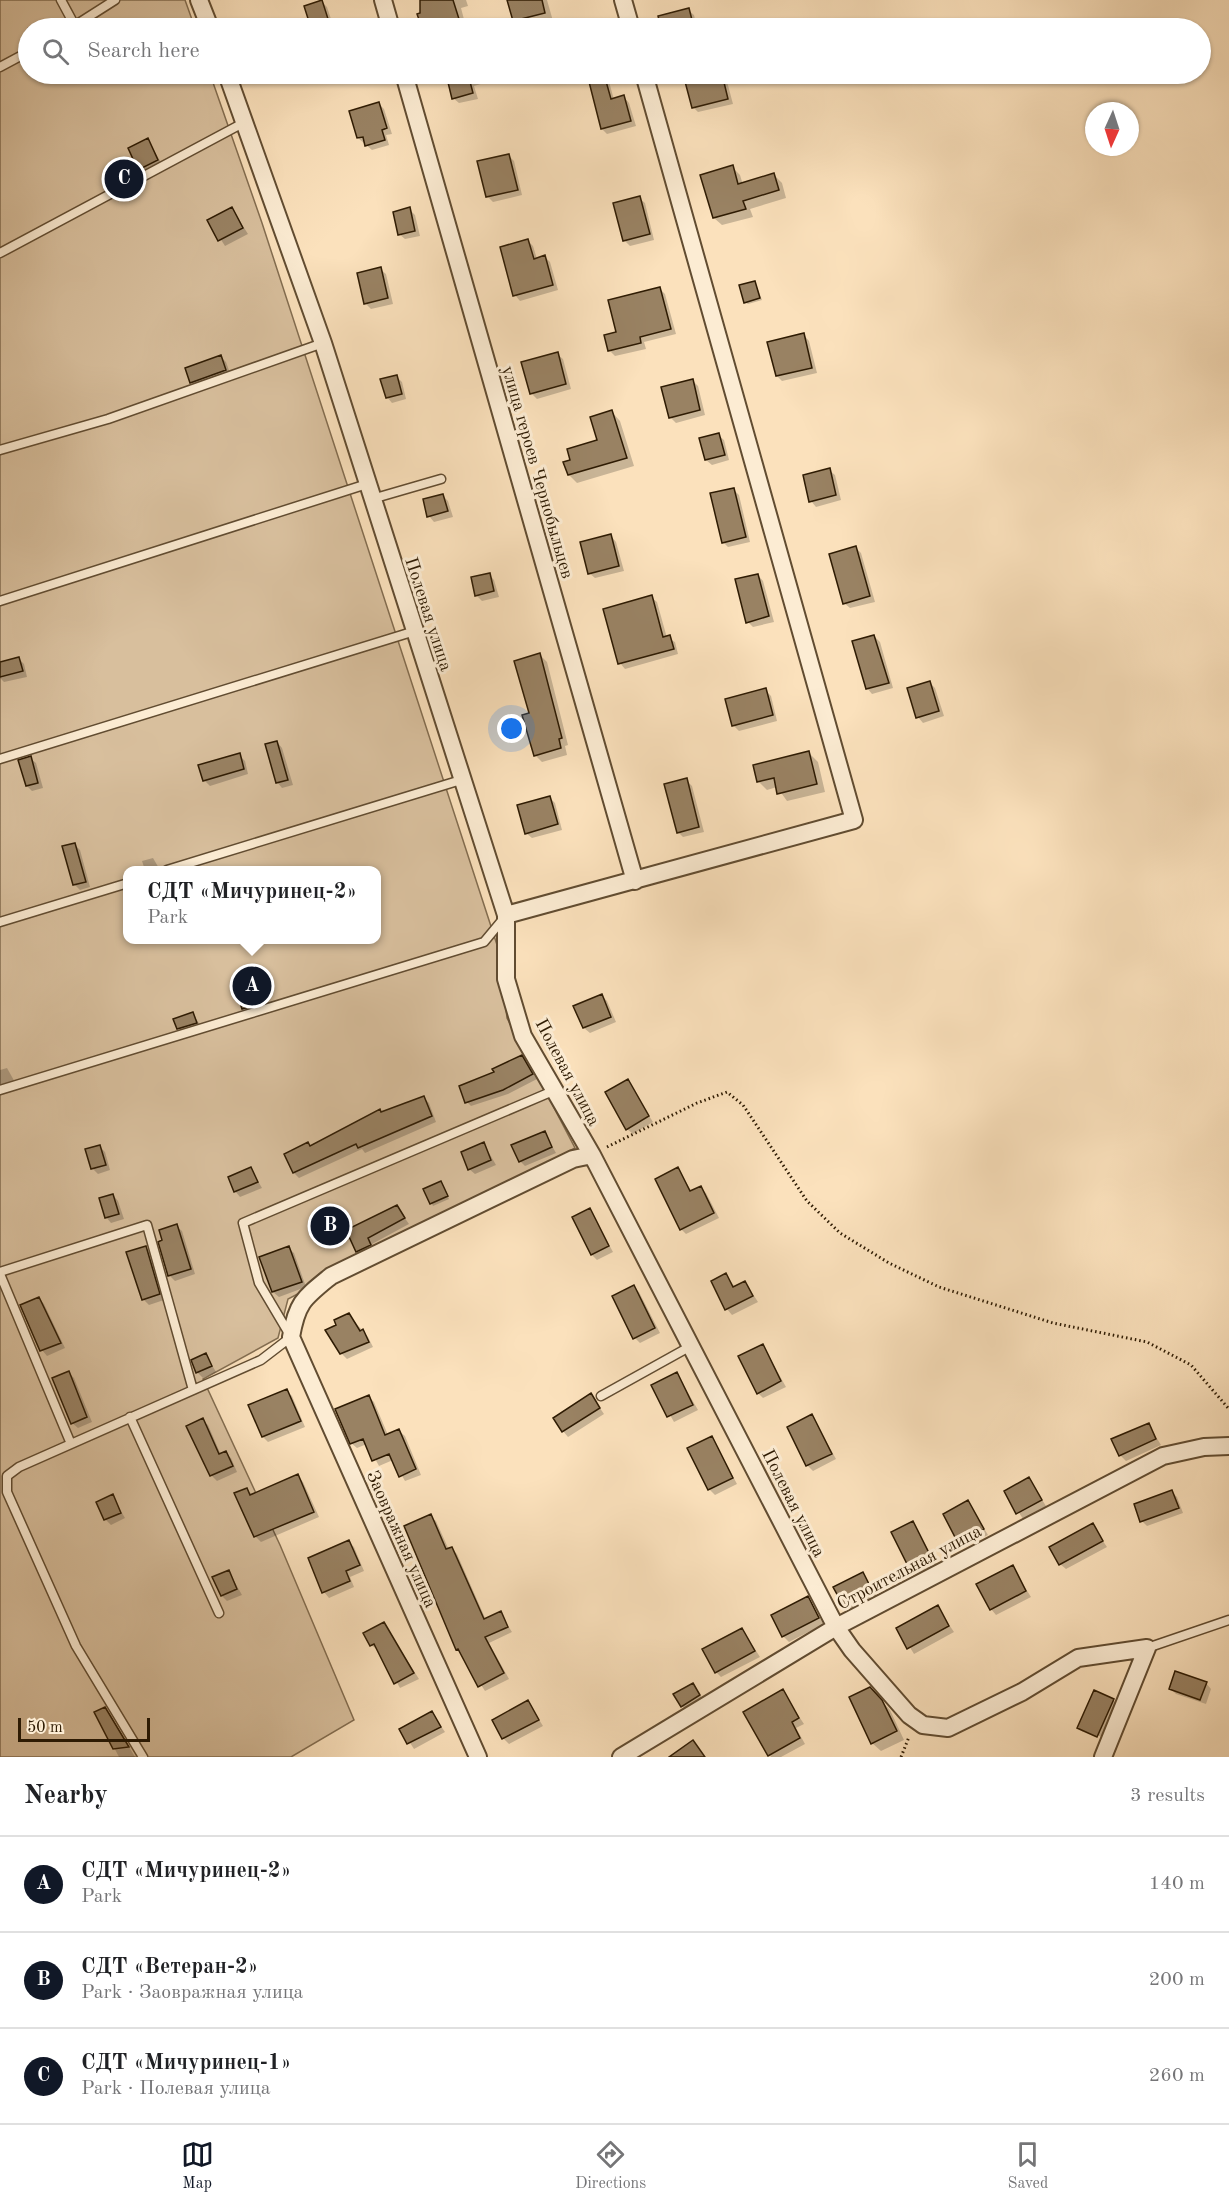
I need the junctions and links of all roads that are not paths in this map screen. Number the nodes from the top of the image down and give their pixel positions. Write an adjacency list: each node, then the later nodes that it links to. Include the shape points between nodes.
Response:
1 (61, 0): 6 (lane)
2 (115, 0): 7 (lane)
3 (199, 0): 8 (street)
4 (383, 0): 9 (street)
5 (623, 0): 10 (street)
6 (69, 18)
7 (87, 18)
8 (206, 18)
9 (388, 18)
10 (628, 18)
11 (18, 57): 12 (lane)
12 (0, 67)
13 (231, 84): 16 (street, Полевая улица)
14 (407, 84): 27 (street, улица героев Чернобыльцев)
15 (647, 84): 27 (street, via 855,820)
16 (245, 121): 17 (lane); 18 (street, Полевая улица)
17 (0, 253)
18 (323, 343): 19 (lane, via 108,419); 21 (street, Полевая улица)
19 (0, 450)
20 (441, 478): 21 (lane)
21 (370, 492): 22 (lane); 23 (street, Полевая улица)
22 (0, 601)
23 (415, 631): 24 (lane); 25 (street, Полевая улица)
24 (0, 759)
25 (460, 780): 26 (lane); 29 (street, Полевая улица)
26 (180, 866)
27 (635, 880): 29 (street)
28 (123, 885): 30 (lane)
29 (506, 915): 31 (lane, via 484,942); 32 (street, Полевая улица, via 506,979 523,1036)
30 (0, 922)
31 (0, 1090)
32 (553, 1091): 33 (street, Полевая улица); 35 (lane, via 243,1222 259,1283)
33 (592, 1155): 35 (street, via 573,1158 331,1276 305,1297 295,1312); 36 (street, Полевая улица)
34 (0, 1273): 37 (lane, via 147,1225); 40 (lane)
35 (291, 1336): 37 (lane, via 261,1360); 47 (street, Заовражная улица)
36 (691, 1346): 38 (lane); 44 (street, Полевая улица)
37 (193, 1390): 39 (lane)
38 (601, 1396)
39 (130, 1417): 40 (lane); 42 (lane)
40 (71, 1444): 46 (lane, via 19,1467 7,1476 7,1492 76,1646)
41 (1229, 1446): 44 (street, Строительная улица, via 1163,1456)
42 (219, 1613)
43 (1229, 1620): 45 (lane)
44 (836, 1627): 45 (street, Полевая улица, via 909,1715 922,1725 948,1728 1022,1692 1078,1658); 48 (street, Строительная улица)
45 (1147, 1648): 49 (street)
46 (143, 1757)
47 (478, 1757)
48 (621, 1757)
49 (1103, 1757)

